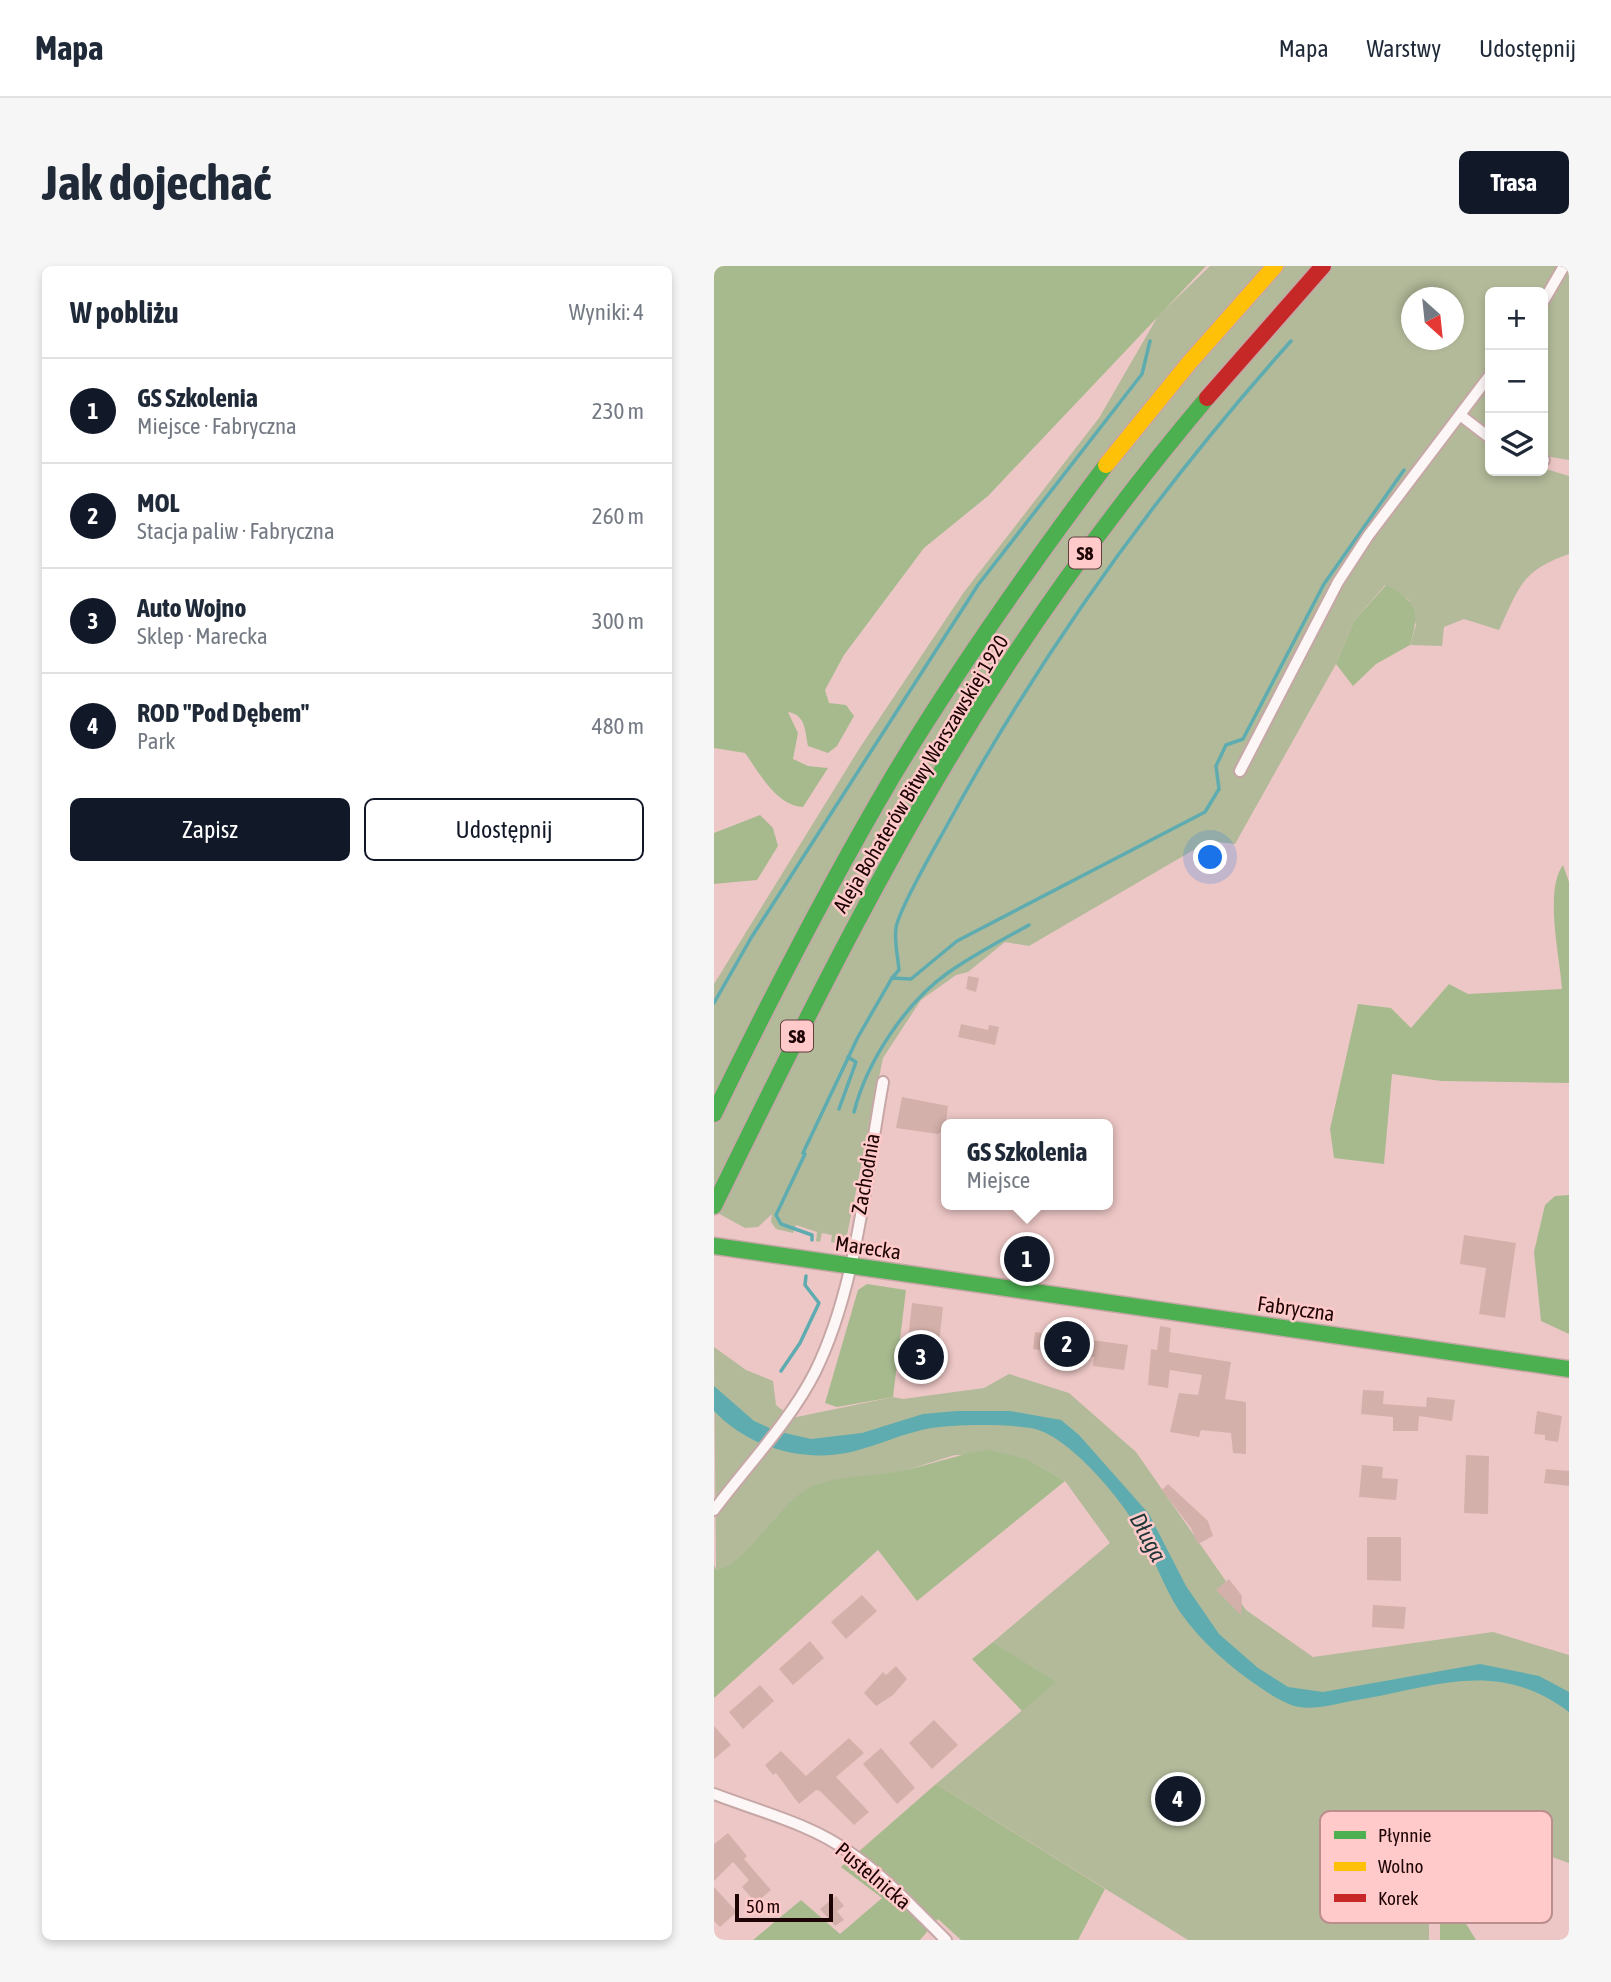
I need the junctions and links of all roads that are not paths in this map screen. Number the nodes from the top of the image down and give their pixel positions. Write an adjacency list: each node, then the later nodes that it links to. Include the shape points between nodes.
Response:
1 (1275, 266): 10 (main road, Aleja Bohaterów Bitwy Warszawskiej 1920 / S8, via 1082,494 967,654 834,873)
2 (1323, 266): 11 (main road, Aleja Bohaterów Bitwy Warszawskiej 1920 / S8, via 1172,440 1091,544 1009,663 918,811 851,934)
3 (1564, 266): 4 (street)
4 (1548, 293)
5 (1485, 381): 6 (street)
6 (1460, 415): 7 (street); 8 (street, via 1338,582)
7 (1485, 435)
8 (1240, 771)
9 (883, 1082): 13 (street, Zachodnia)
10 (714, 1114)
11 (714, 1206)
12 (714, 1247): 13 (main road, Marecka)
13 (850, 1267): 14 (main road, Marecka); 16 (street, Zachodnia, via 832,1333 814,1375)
14 (1017, 1290): 15 (main road, Fabryczna)
15 (1569, 1369)
16 (714, 1510)
17 (714, 1794): 18 (street, Pustelnicka, via 849,1851)
18 (946, 1940)

